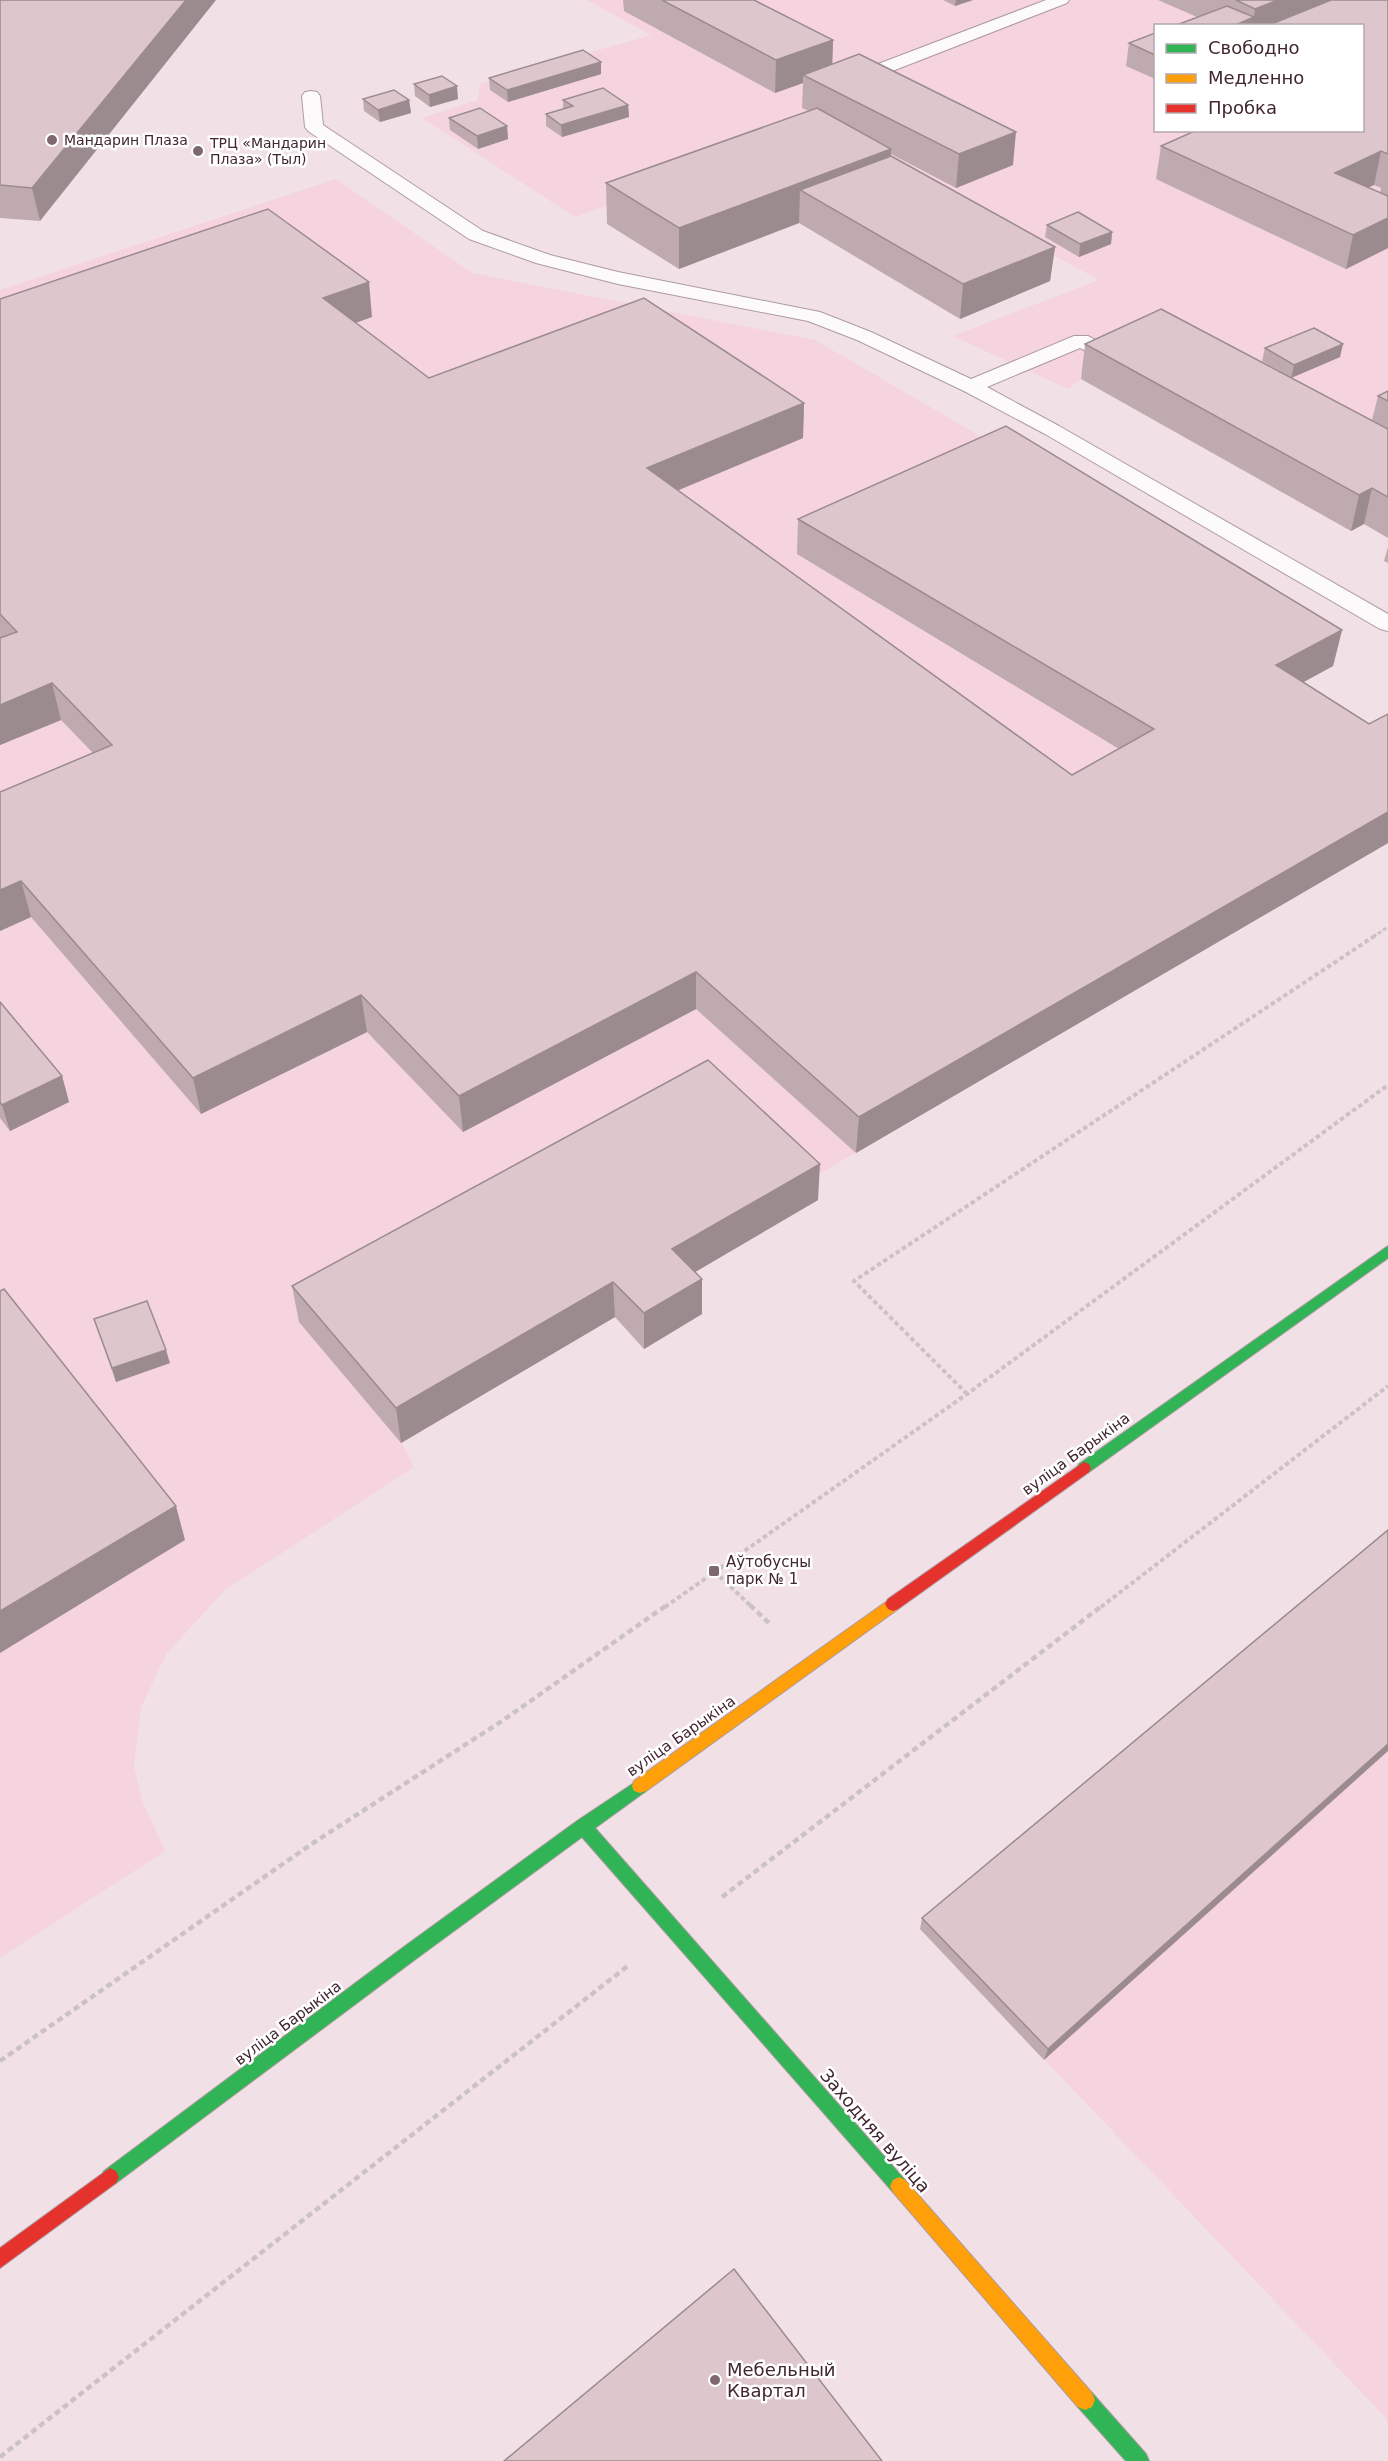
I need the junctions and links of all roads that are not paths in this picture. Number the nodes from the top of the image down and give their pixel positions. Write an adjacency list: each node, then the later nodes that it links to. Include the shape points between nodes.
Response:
1 (1061, 0): 2 (lane)
2 (871, 73)
3 (311, 96): 5 (lane, via 314,127 476,235 543,259 618,278 813,316)
4 (1109, 355): 5 (lane, via 1081,340)
5 (971, 387): 6 (lane)
6 (1388, 624)
7 (1388, 1251): 8 (main road, вуліца Барыкіна)
8 (583, 1826): 9 (main road, вуліца Барыкіна); 10 (main road, Заходняя вуліца)
9 (0, 2259)
10 (1138, 2461)

